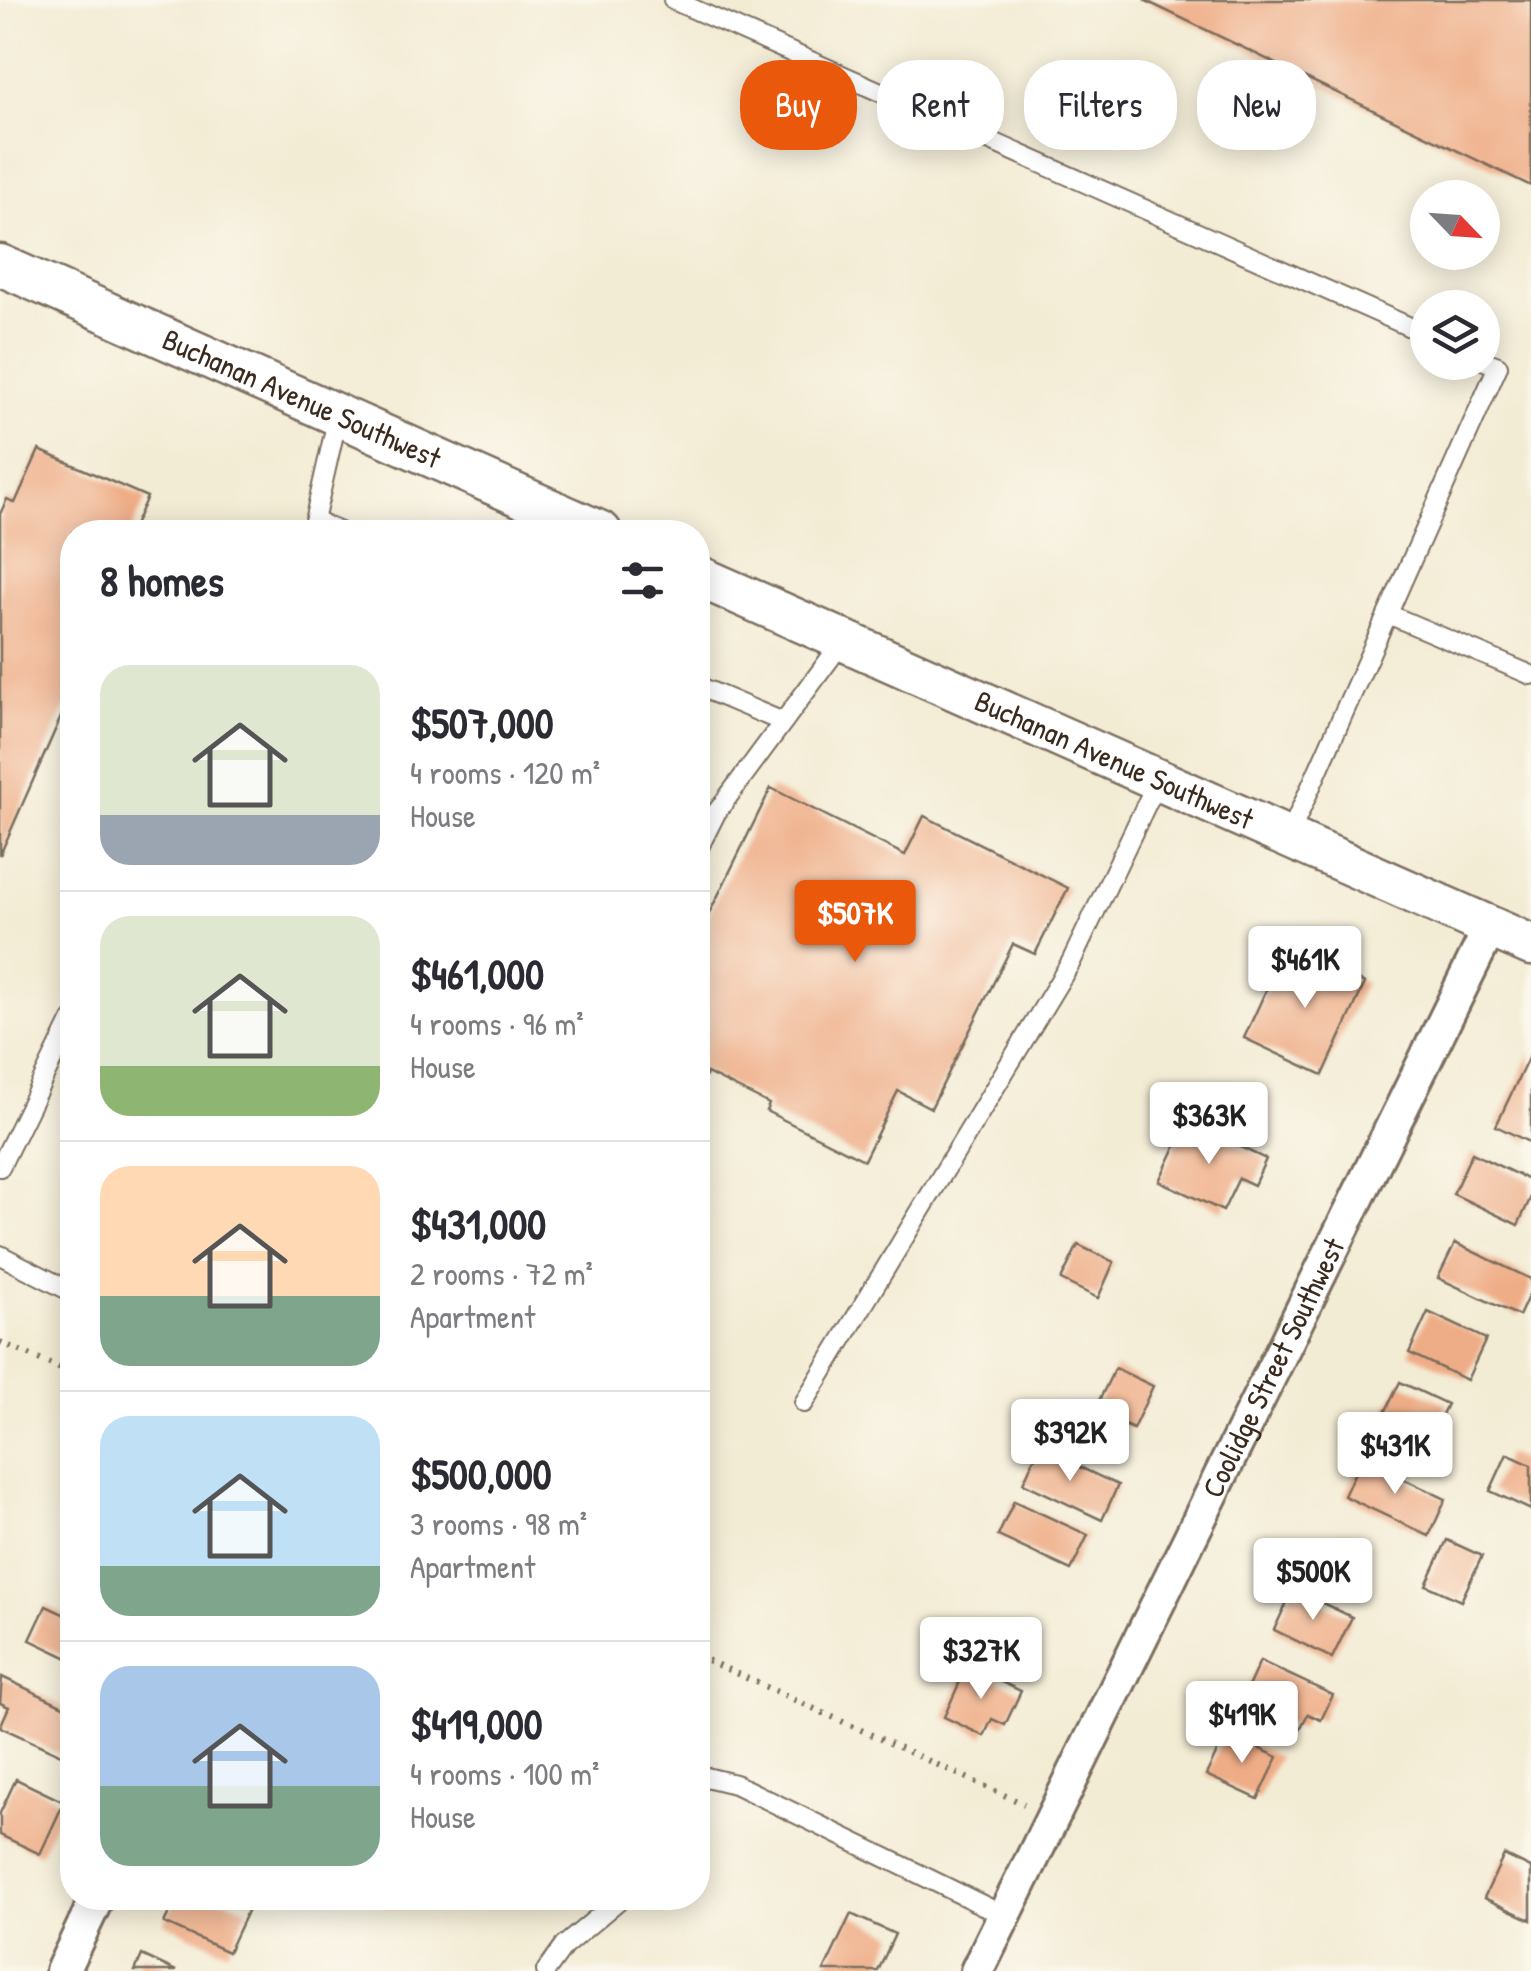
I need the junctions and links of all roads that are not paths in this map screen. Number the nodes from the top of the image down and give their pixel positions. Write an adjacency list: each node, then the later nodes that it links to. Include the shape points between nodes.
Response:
1 (673, 0): 3 (lane)
2 (2, 272): 5 (street, Buchanan Avenue Southwest)
3 (1410, 327)
4 (1492, 380): 9 (lane)
5 (338, 416): 6 (lane); 7 (street, Buchanan Avenue Southwest)
6 (314, 520)
7 (573, 520)
8 (710, 581): 10 (street, Buchanan Avenue Southwest)
9 (1388, 614): 11 (lane); 16 (lane)
10 (844, 640): 13 (lane); 14 (street, Buchanan Avenue Southwest)
11 (1531, 675)
12 (710, 691): 13 (lane)
13 (783, 722): 15 (lane)
14 (1158, 780): 16 (street, Buchanan Avenue Southwest); 23 (lane, via 1071,962)
15 (710, 825)
16 (1288, 838): 17 (street, Buchanan Avenue Southwest)
17 (1490, 928): 18 (street, Buchanan Avenue Southwest); 27 (street, Coolidge Street Southwest)
18 (1531, 945)
19 (60, 1044): 20 (lane)
20 (0, 1167)
21 (0, 1255): 22 (lane)
22 (60, 1286)
23 (804, 1404)
24 (710, 1777): 27 (lane)
25 (91, 1910): 28 (street)
26 (606, 1910): 29 (lane)
27 (1003, 1916): 30 (street, Coolidge Street Southwest)
28 (62, 1971)
29 (546, 1971)
30 (977, 1971)

